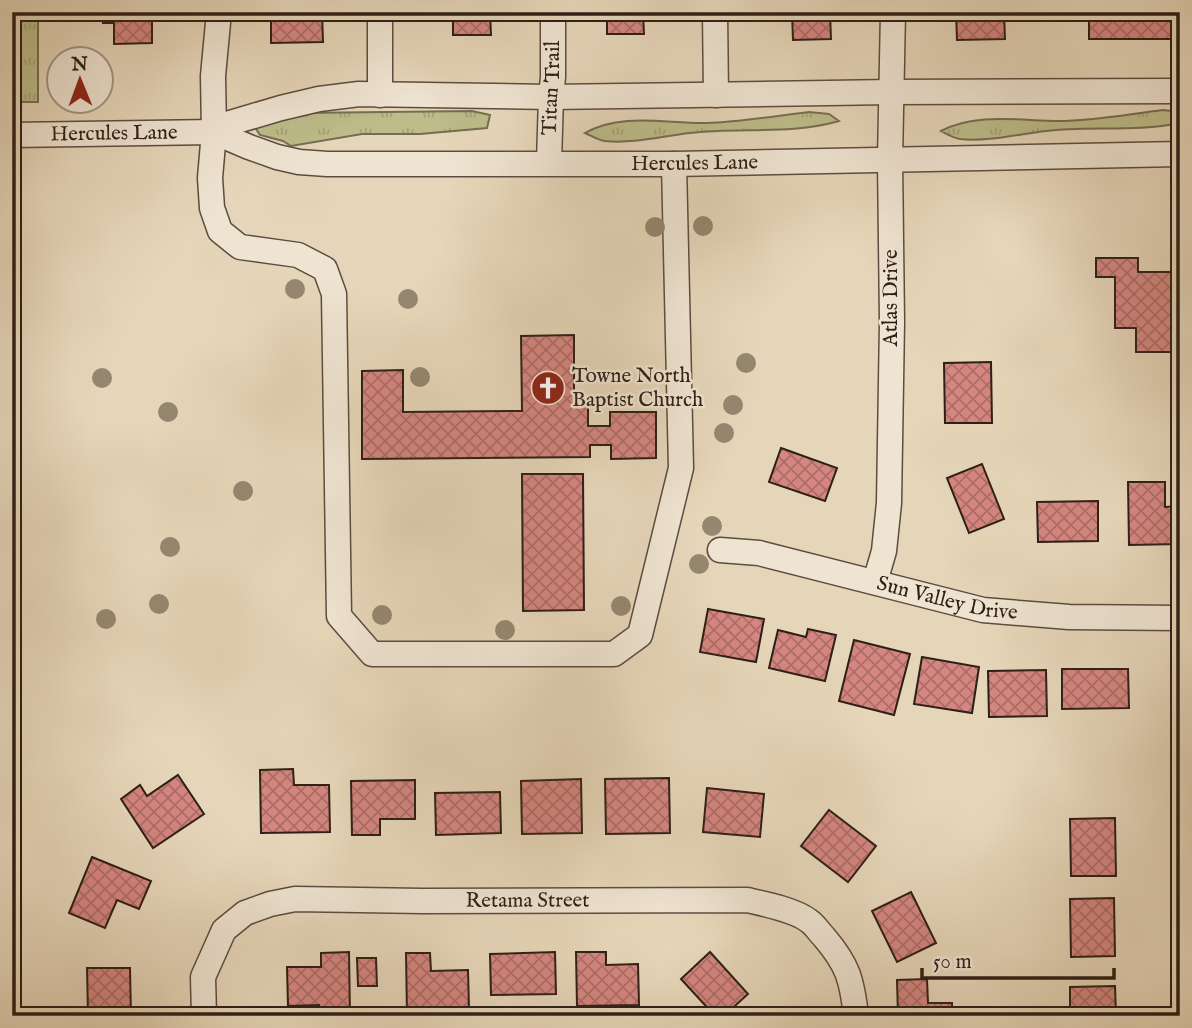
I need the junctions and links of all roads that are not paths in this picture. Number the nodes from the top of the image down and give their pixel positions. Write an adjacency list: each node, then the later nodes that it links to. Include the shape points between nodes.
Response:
1 (219, 12): 11 (street)
2 (380, 12): 8 (street)
3 (553, 12): 10 (street, Titan Trail)
4 (715, 12): 9 (street)
5 (893, 12): 7 (street, Atlas Drive)
6 (1180, 91): 7 (street, Hercules Lane)
7 (892, 92): 9 (street, Hercules Lane); 14 (street, Atlas Drive)
8 (380, 95): 10 (street, Hercules Lane); 11 (street, Hercules Lane, via 319,99 256,114)
9 (716, 95): 10 (street, Hercules Lane)
10 (551, 97): 15 (street, Titan Trail)
11 (214, 132): 12 (street, Hercules Lane); 15 (street, Hercules Lane, via 277,157 317,164); 16 (street, via 211,197 220,230 240,247 298,255 325,269 334,294 339,616 372,654 614,654 640,635 681,468)
12 (12, 135)
13 (1180, 154): 14 (street, Hercules Lane)
14 (890, 160): 16 (street, Hercules Lane); 18 (street, Atlas Drive, via 889,503 884,551)
15 (549, 163): 16 (street, Hercules Lane)
16 (674, 164)
17 (720, 550): 18 (street, Sun Valley Drive, via 759,553)
18 (874, 582): 19 (street, Sun Valley Drive, via 992,611)
19 (1180, 618)
20 (204, 1016): 21 (street, Retama Street, via 203,977 224,930 245,913 295,899 747,900 809,920 845,966)
21 (856, 1016)

